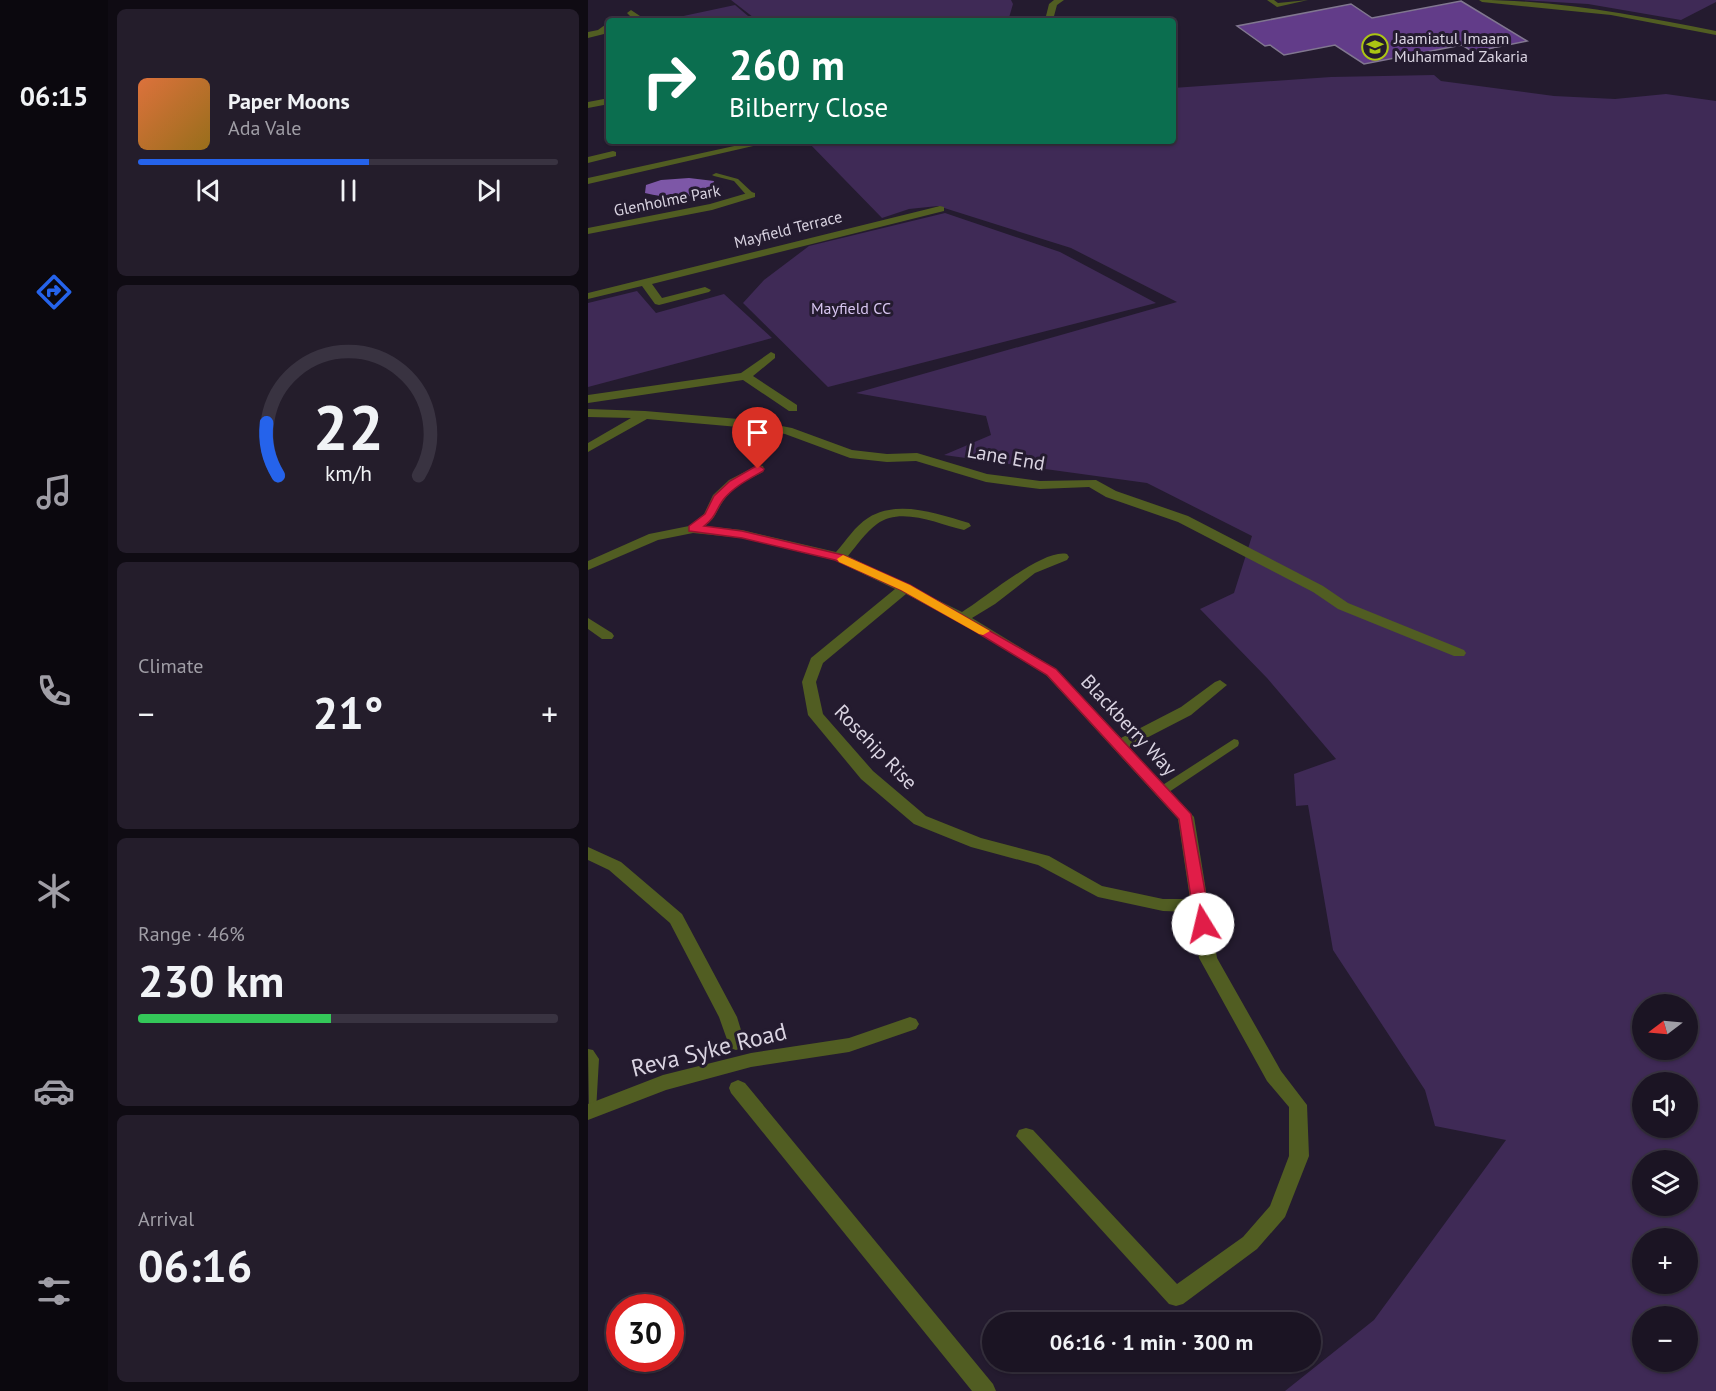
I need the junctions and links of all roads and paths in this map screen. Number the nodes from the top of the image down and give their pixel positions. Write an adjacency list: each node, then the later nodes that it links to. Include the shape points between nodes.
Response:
1 (1059, 0): 5 (street, via 1053,4)
2 (1270, 0): 3 (lane, via 1277,5)
3 (1305, 0)
4 (1482, 0): 7 (lane, via 1611,13)
5 (1051, 18)
6 (606, 28): 8 (street)
7 (1716, 33)
8 (588, 35)
9 (606, 102): 10 (street)
10 (588, 105)
11 (756, 144): 15 (street)
12 (613, 154): 13 (street)
13 (588, 160)
14 (716, 175): 16 (lane, via 736,180)
15 (588, 181)
16 (751, 195): 18 (street, Glenholme Park, via 712,207)
17 (940, 209): 19 (street, Mayfield Terrace)
18 (588, 231)
19 (645, 282): 20 (street, via 659,302); 21 (street, Mayfield Terrace)
20 (705, 290)
21 (588, 296)
22 (771, 356): 23 (street)
23 (745, 376): 24 (street); 25 (street)
24 (588, 399)
25 (793, 408)
26 (588, 413): 27 (street, Lane End)
27 (645, 415): 28 (street); 39 (street, Lane End, via 759,426 816,440 850,454 917,457 997,479 1040,485 1091,483 1183,519 1343,606)
28 (588, 448)
29 (758, 469): 31 (street, via 734,483 718,498 710,516)
30 (964, 526): 32 (street, via 920,513 875,519)
31 (693, 529): 32 (street, Blackberry Way, via 742,534); 34 (street, Blackberry Way, via 654,537)
32 (839, 557): 35 (street, Blackberry Way)
33 (1062, 557): 36 (street, via 1030,570)
34 (588, 566)
35 (905, 588): 36 (street, Blackberry Way); 45 (street, Rosehip Rise, via 816,661 809,682 816,715 867,775 920,820 977,843 1042,860 1098,891 1163,905)
36 (961, 619): 42 (street, Blackberry Way, via 1051,672)
37 (588, 622): 38 (street)
38 (608, 636)
39 (1459, 653)
40 (1220, 685): 42 (street, via 1186,711)
41 (1234, 743): 43 (lane)
42 (1120, 745): 43 (street, Blackberry Way)
43 (1162, 791): 45 (street, Blackberry Way, via 1186,817)
44 (588, 853): 47 (street, via 615,866 676,919 728,1017)
45 (1200, 906): 51 (street, Blackberry Way, via 1208,958 1274,1076 1298,1105 1299,1156 1278,1211 1250,1243 1176,1297)
46 (910, 1024): 50 (street, Reva Syke Road, via 849,1045 751,1060 663,1083)
47 (736, 1043)
48 (588, 1054): 50 (lane, via 593,1059)
49 (738, 1088): 52 (street)
50 (589, 1112)
51 (1026, 1136)
52 (985, 1391)

